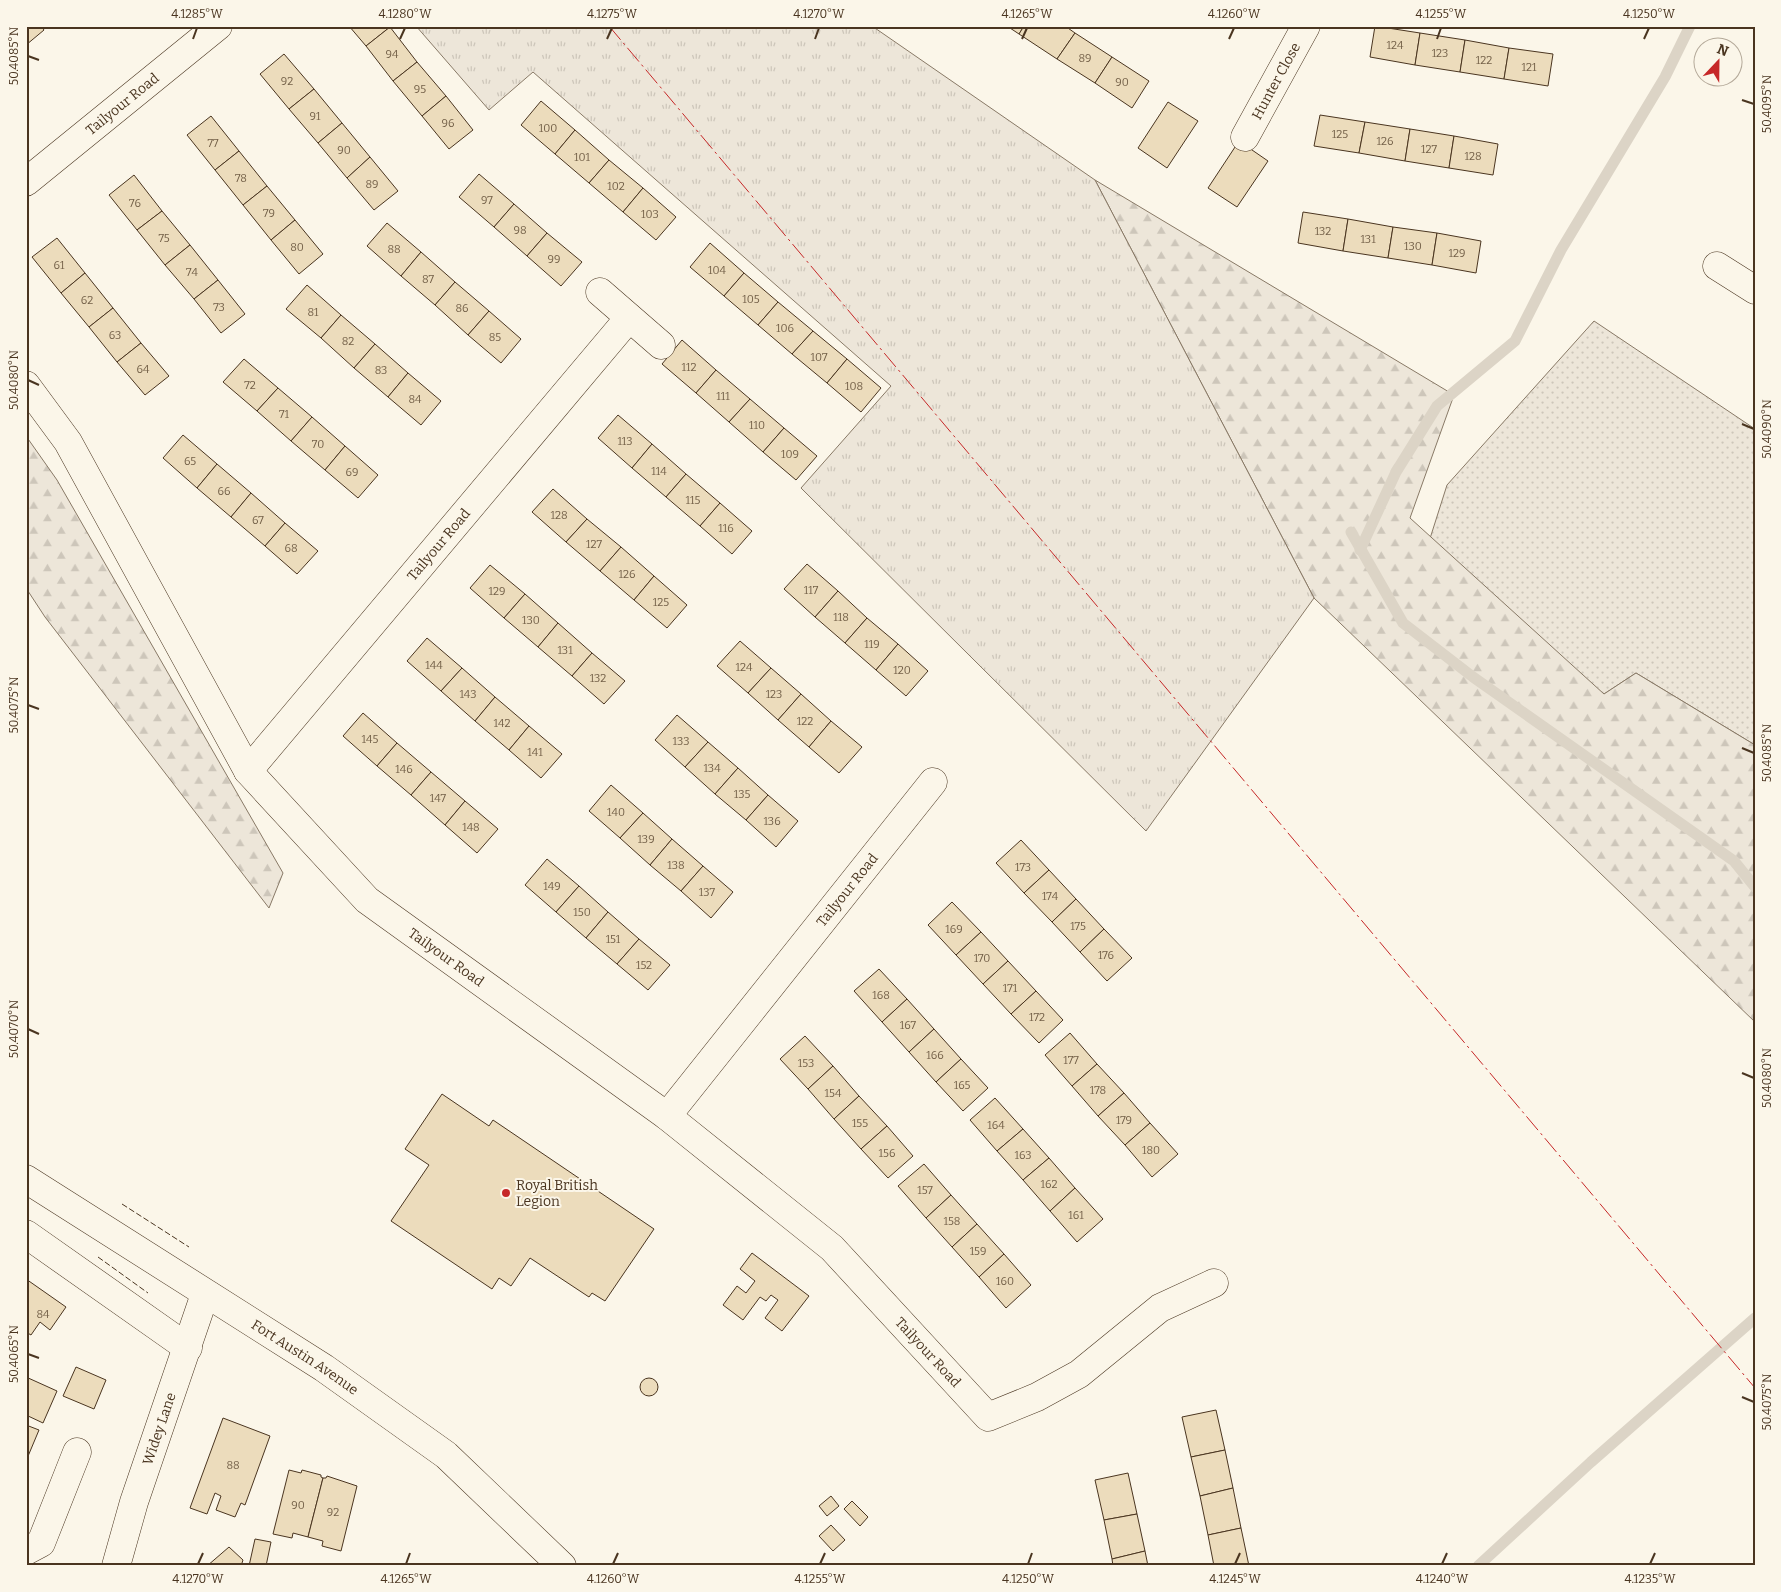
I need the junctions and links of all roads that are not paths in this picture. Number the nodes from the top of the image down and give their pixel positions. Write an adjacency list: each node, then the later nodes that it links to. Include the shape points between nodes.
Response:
1 (218, 26): 4 (street, Tailyour Road)
2 (1306, 26): 3 (street, Hunter Close)
3 (1245, 137)
4 (26, 182)
5 (1717, 266): 6 (street)
6 (1755, 290)
7 (600, 292): 8 (street)
8 (629, 318): 9 (street); 11 (street, Tailyour Road)
9 (661, 345)
10 (26, 384): 11 (street, Tailyour Road, via 68,442)
11 (248, 771): 13 (street, Tailyour Road, via 367,900)
12 (933, 782): 13 (street, Tailyour Road)
13 (667, 1116): 16 (street, Tailyour Road, via 832,1248 988,1417 1037,1397 1079,1374 1160,1308)
14 (26, 1179): 17 (street, Fort Austin Avenue)
15 (26, 1234): 18 (street)
16 (1214, 1283)
17 (205, 1294): 18 (street, Widey Lane); 22 (street, Fort Austin Avenue, via 324,1368 446,1455)
18 (188, 1348): 21 (street, Widey Lane, via 134,1502)
19 (77, 1452): 20 (street, via 41,1543)
20 (26, 1551)
21 (116, 1566)
22 (562, 1566)

